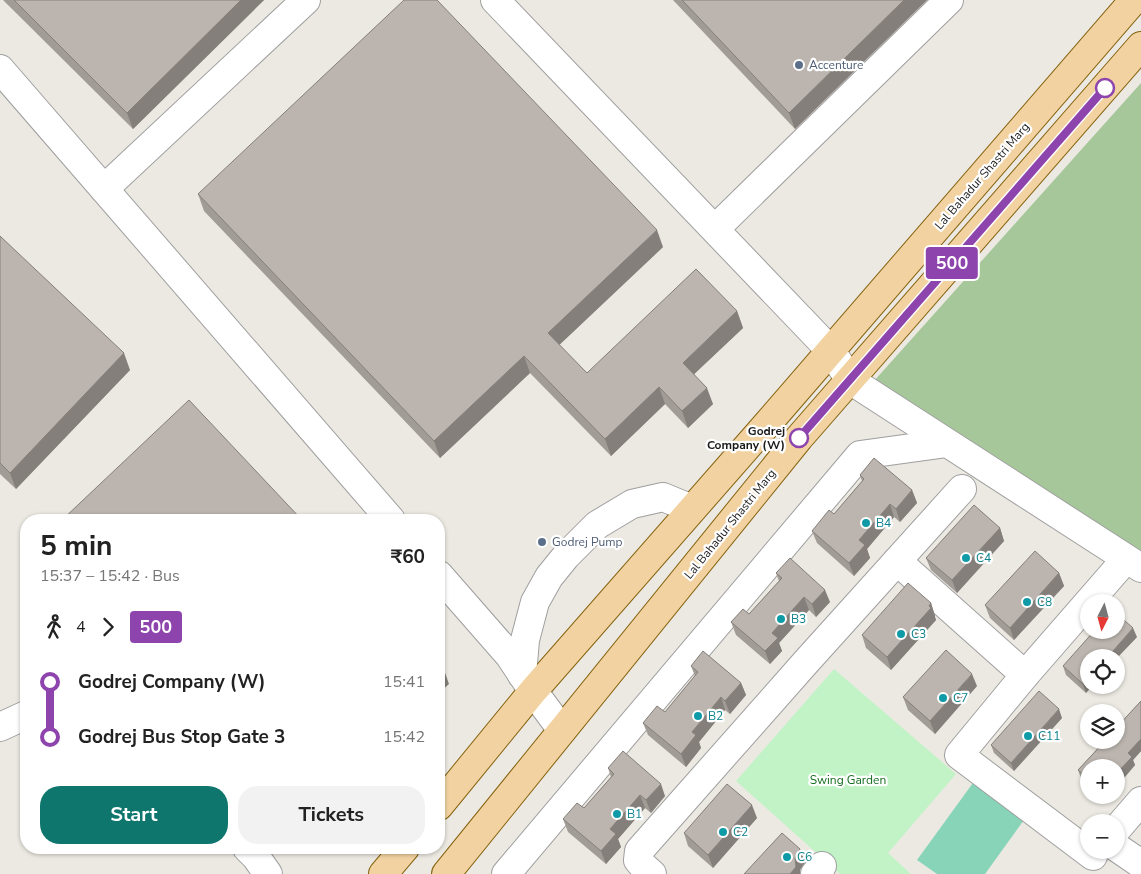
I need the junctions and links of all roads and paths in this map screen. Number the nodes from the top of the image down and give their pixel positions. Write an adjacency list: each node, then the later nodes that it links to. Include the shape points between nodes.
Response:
1 (306, 0): 7 (street)
2 (494, 0): 8 (street)
3 (950, 0): 8 (street)
4 (1134, 0): 9 (main road, Lal Bahadur Shastri Marg)
5 (1141, 46): 10 (main road, Lal Bahadur Shastri Marg)
6 (0, 69): 7 (street)
7 (104, 189): 14 (street)
8 (715, 229): 9 (street)
9 (831, 350): 10 (street); 13 (main road, Lal Bahadur Shastri Marg)
10 (850, 380): 16 (street); 22 (main road, Lal Bahadur Shastri Marg, via 799,438)
11 (940, 444): 34 (street, via 860,455)
12 (962, 489): 15 (street)
13 (692, 510): 19 (main road, Lal Bahadur Shastri Marg); 19 (street, via 663,497 632,504 597,525 566,556 535,602 525,640)
14 (386, 514)
15 (897, 561): 18 (street); 35 (street, via 639,851 638,860)
16 (1134, 563): 18 (street)
17 (445, 582): 19 (street, via 509,655)
18 (1026, 675): 26 (street, via 959,756)
19 (527, 683): 22 (street); 23 (main road, Lal Bahadur Shastri Marg)
20 (20, 718): 21 (street)
21 (0, 727)
22 (562, 730): 33 (main road, Lal Bahadur Shastri Marg)
23 (445, 798)
24 (1141, 801): 25 (street)
25 (1125, 820)
26 (1080, 845)
27 (253, 854): 31 (street)
28 (400, 854): 32 (main road)
29 (1110, 859): 30 (street)
30 (1141, 864)
31 (268, 874)
32 (383, 874)
33 (446, 874)
34 (506, 874)
35 (652, 874)

